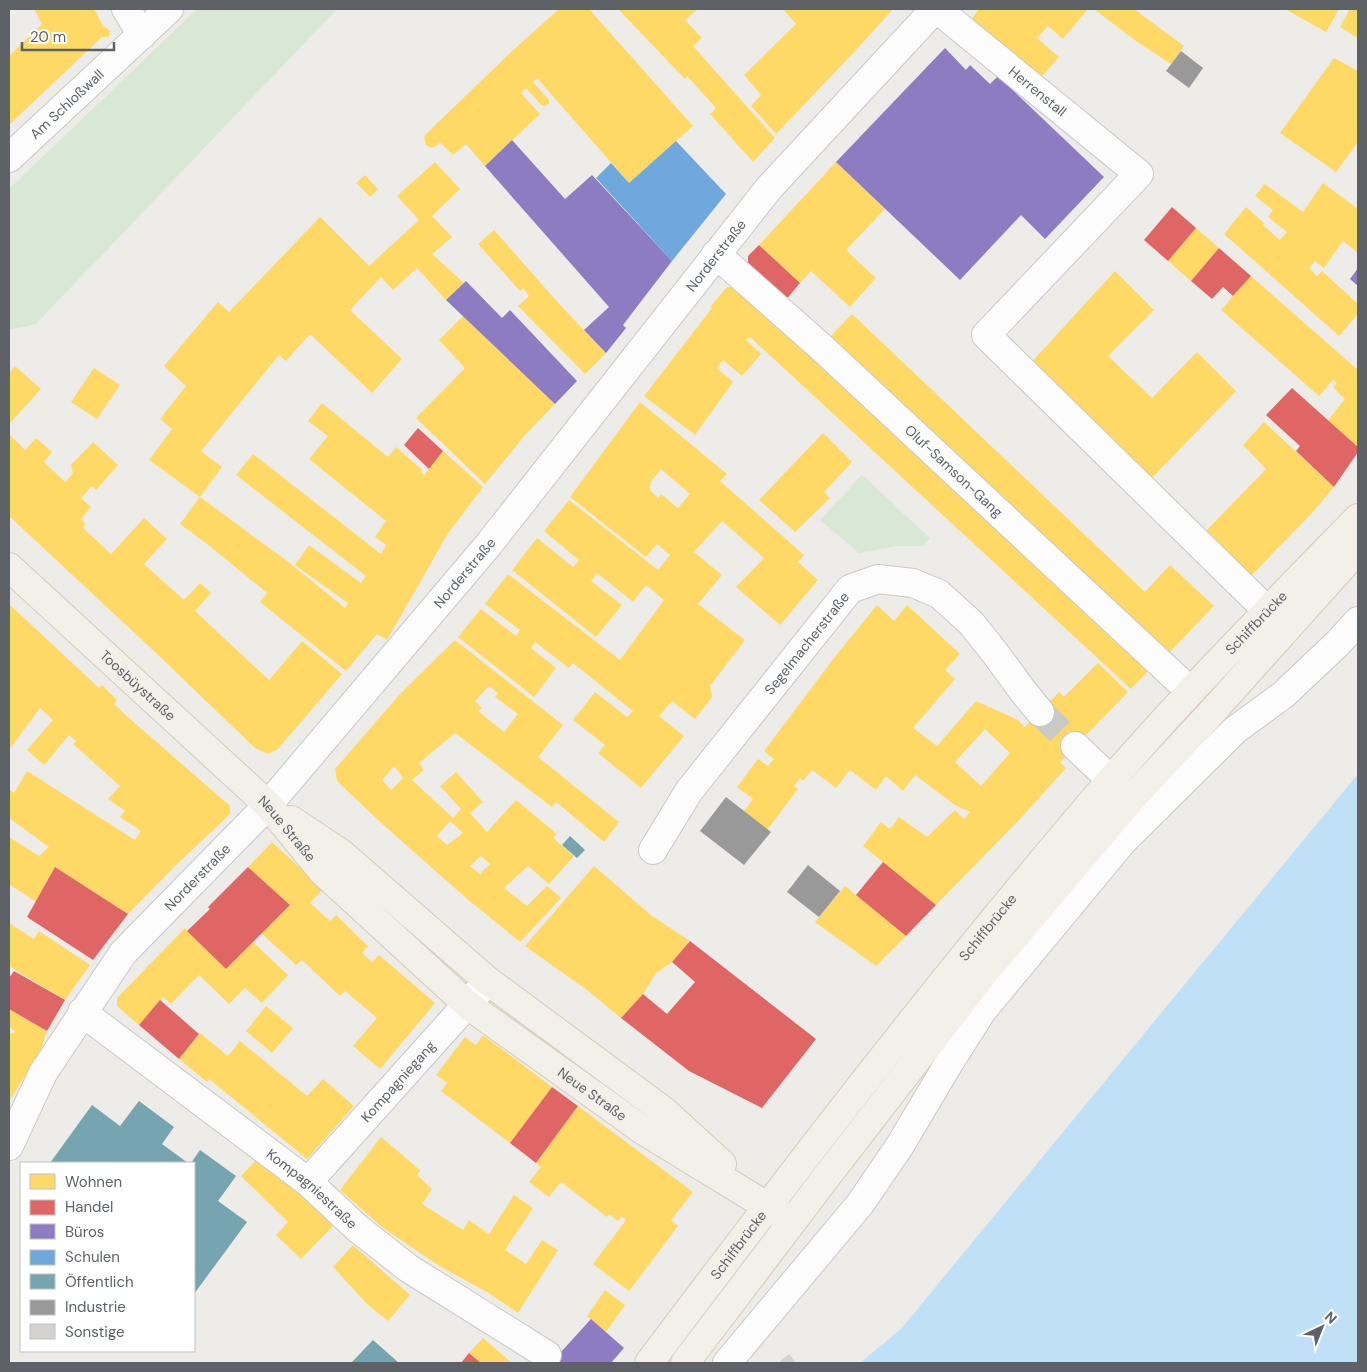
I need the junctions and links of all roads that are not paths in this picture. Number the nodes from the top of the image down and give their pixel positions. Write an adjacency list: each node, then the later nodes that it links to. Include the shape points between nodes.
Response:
1 (126, 9): 4 (street)
2 (169, 9): 4 (street, Am Schloßwall)
3 (936, 9): 6 (street, Norderstraße, via 769,188); 10 (street, Herrenstall, via 1139,174 986,335)
4 (142, 35): 5 (street, Am Schloßwall)
5 (9, 158)
6 (716, 254): 12 (street, Oluf-Samson-Gang, via 821,347); 16 (street, Norderstraße, via 489,544)
7 (1358, 518): 10 (main road, Schiffbrücke)
8 (1358, 550): 10 (main road, Schiffbrücke)
9 (9, 567): 16 (main road, Toosbüystraße)
10 (1277, 620): 12 (main road, Schiffbrücke); 24 (main road, Schiffbrücke, via 983,974)
11 (1358, 621): 28 (street, via 1284,696 1235,730 1123,841 982,1011 899,1147 860,1204)
12 (1190, 691): 15 (main road, Schiffbrücke)
13 (1040, 712): 17 (street, Segelmacherstraße, via 971,623 939,594 913,583 878,579 850,589 689,791)
14 (1075, 746): 15 (street)
15 (1111, 780): 23 (main road, Schiffbrücke, via 964,955)
16 (268, 804): 18 (main road, Neue Straße, via 342,854); 19 (main road, Neue Straße, via 323,872); 20 (street, Norderstraße, via 123,953)
17 (653, 850)
18 (488, 981): 19 (street, Kompagniegang); 23 (main road, Neue Straße, via 664,1111)
19 (468, 1005): 22 (street, Kompagniegang); 23 (main road, Neue Straße, via 644,1131)
20 (82, 1012): 21 (street, Norderstraße, via 43,1073); 22 (street, Kompagniestraße)
21 (9, 1146)
22 (308, 1182): 25 (street, Kompagniestraße, via 356,1227 408,1268)
23 (767, 1206): 24 (main road, Neue Straße); 26 (main road, Schiffbrücke)
24 (792, 1222): 27 (main road, Schiffbrücke)
25 (547, 1355)
26 (649, 1363)
27 (686, 1363)
28 (727, 1363)

